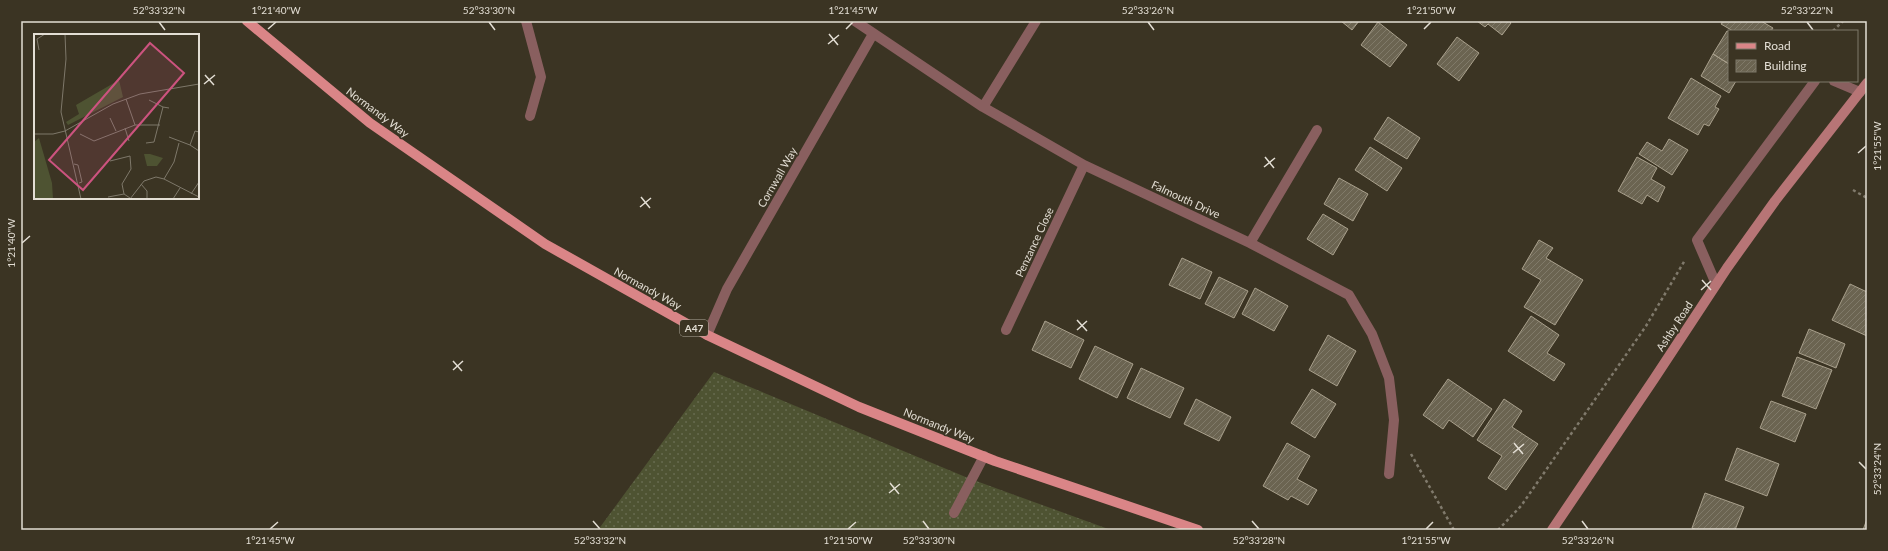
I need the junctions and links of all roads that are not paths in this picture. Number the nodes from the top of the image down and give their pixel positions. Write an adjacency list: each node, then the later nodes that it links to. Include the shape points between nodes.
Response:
1 (247, 21): 17 (main road, Normandy Way / A47, via 370,123 545,244)
2 (526, 21): 11 (street, via 541,77)
3 (855, 21): 5 (street, Falmouth Drive)
4 (1036, 21): 10 (street)
5 (873, 34): 10 (street, Falmouth Drive); 17 (street, Cornwall Way, via 727,289)
6 (1814, 82): 15 (street, via 1697,240)
7 (1836, 82): 9 (street)
8 (1867, 84): 9 (main road, Ashby Road)
9 (1860, 92): 15 (main road, Ashby Road, via 1771,207)
10 (983, 107): 13 (street, Falmouth Drive)
11 (530, 116)
12 (1316, 130): 14 (street)
13 (1084, 165): 14 (street, Falmouth Drive); 16 (street, Penzance Close)
14 (1250, 243): 19 (street, Falmouth Drive, via 1349,295 1372,334 1389,378 1394,420)
15 (1716, 284): 22 (main road, Ashby Road)
16 (1006, 330)
17 (707, 335): 18 (main road, Normandy Way / A47, via 859,407)
18 (984, 456): 20 (street); 21 (main road, Normandy Way / A47)
19 (1389, 474)
20 (954, 513)
21 (1198, 530)
22 (1552, 530)

